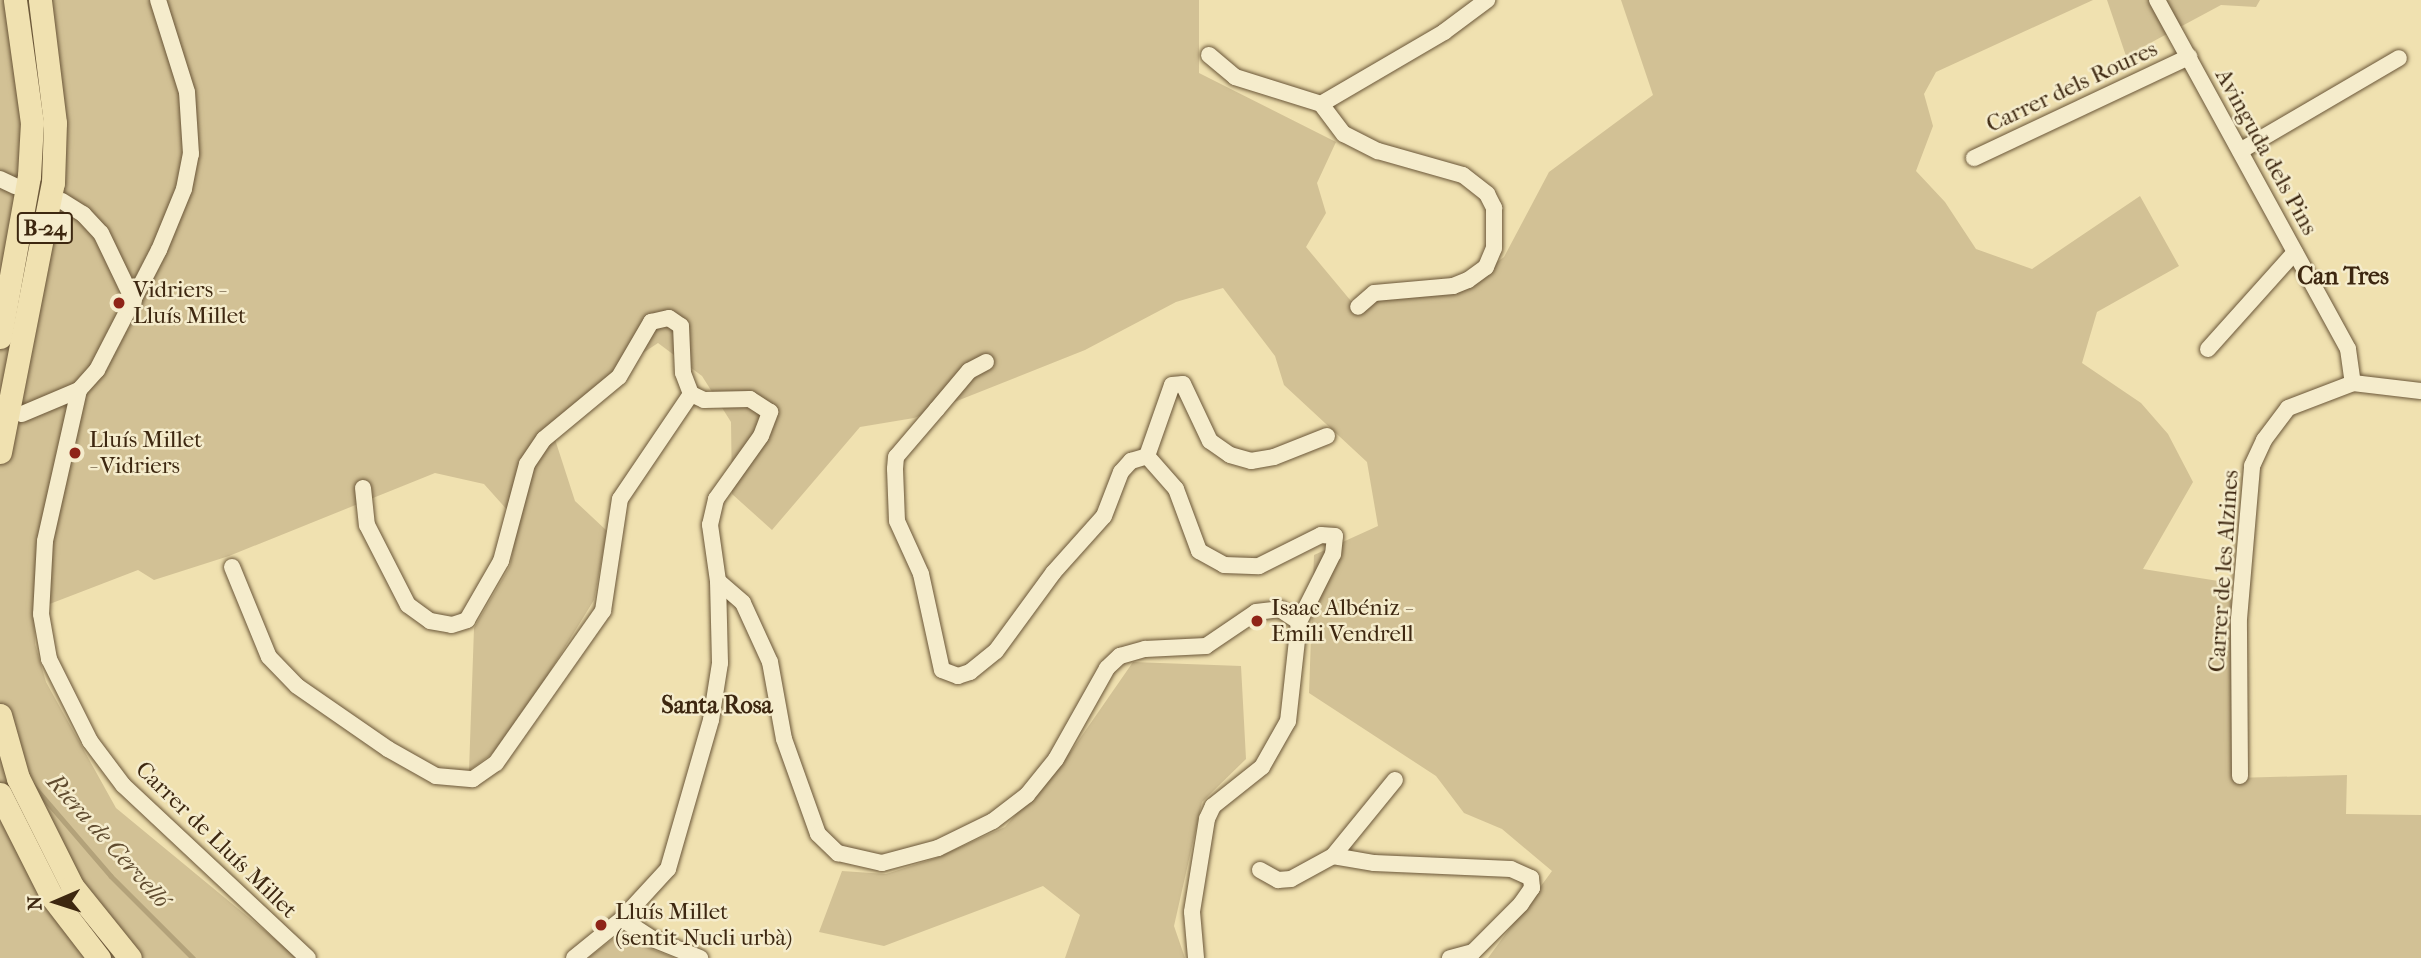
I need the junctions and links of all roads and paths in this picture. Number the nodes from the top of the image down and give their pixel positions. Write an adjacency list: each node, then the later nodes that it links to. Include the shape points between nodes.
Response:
1 (15, 0): 16 (highway, B-24, via 32,123 27,190)
2 (40, 0): 25 (highway, B-24, via 54,110 53,183)
3 (158, 0): 14 (street, via 187,92 191,154 173,218)
4 (1487, 0): 9 (street, via 1444,32)
5 (2157, 0): 7 (street, Avinguda dels Pins)
6 (1209, 55): 9 (street, via 1235,77)
7 (2189, 57): 10 (street, Avinguda dels Pins); 11 (street, Carrer dels Roures)
8 (2399, 58): 10 (street)
9 (1321, 104): 15 (street, via 1344,134 1378,152 1463,175 1487,194 1494,208 1494,248 1486,267 1453,286 1374,293)
10 (2240, 151): 13 (street, Avinguda dels Pins)
11 (1974, 158)
12 (62, 201): 14 (street, via 101,233)
13 (2295, 252): 17 (street); 19 (street, Avinguda dels Pins, via 2348,349)
14 (134, 302): 20 (street, via 97,370)
15 (1358, 307)
16 (0, 337)
17 (2208, 349)
18 (986, 362): 26 (street, via 969,371 897,457 895,469 897,521 921,574 942,670 958,676 970,672 996,651 1053,573 1104,516 1121,472 1131,461)
19 (2353, 383): 21 (street); 32 (street, Carrer de les Alzines, via 2288,408 2264,440 2252,466 2239,618)
20 (79, 390): 23 (street); 42 (street, Carrer de Lluís Millet, via 45,541 41,614 49,659 90,741 124,785)
21 (2421, 391)
22 (691, 394): 27 (street, via 683,373 681,326 669,318 651,322 619,377 544,439 527,464 501,561 467,620 452,625 430,621 408,605 367,526); 28 (street, via 620,499 603,611 496,763 473,779 436,776 297,686 270,657); 29 (street, via 704,400 750,399 770,412 761,436 716,499 710,525)
23 (22, 414)
24 (1327, 436): 26 (street, via 1274,457 1251,461 1230,455 1210,441 1183,384 1172,384)
25 (0, 452)
26 (1147, 456): 30 (street, via 1176,489 1199,551 1223,565 1259,565 1321,535 1335,536 1333,554)
27 (363, 488)
28 (232, 567)
29 (718, 581): 30 (street, via 743,603 770,662 784,739 818,834 838,853 882,863 938,848 993,821 1027,795 1070,737 1107,668 1120,656 1145,649 1206,646 1256,612 1280,609); 38 (street, via 720,663 711,720 667,869)
30 (1299, 622): 45 (street, via 1288,721 1262,767 1223,797 1207,819 1192,912)
31 (0, 715): 37 (highway, via 18,778)
32 (2239, 776)
33 (1395, 780): 35 (street)
34 (0, 794): 37 (highway)
35 (1333, 856): 36 (street, via 1291,879 1278,880); 39 (street, via 1374,863 1511,869 1531,878 1532,888 1521,905)
36 (1260, 870)
37 (62, 891): 40 (highway); 41 (highway)
38 (622, 919): 43 (street); 44 (street, via 653,939)
39 (1473, 955): 46 (street)
40 (99, 958)
41 (130, 958)
42 (307, 958)
43 (574, 958)
44 (701, 958)
45 (1196, 958)
46 (1450, 958)

